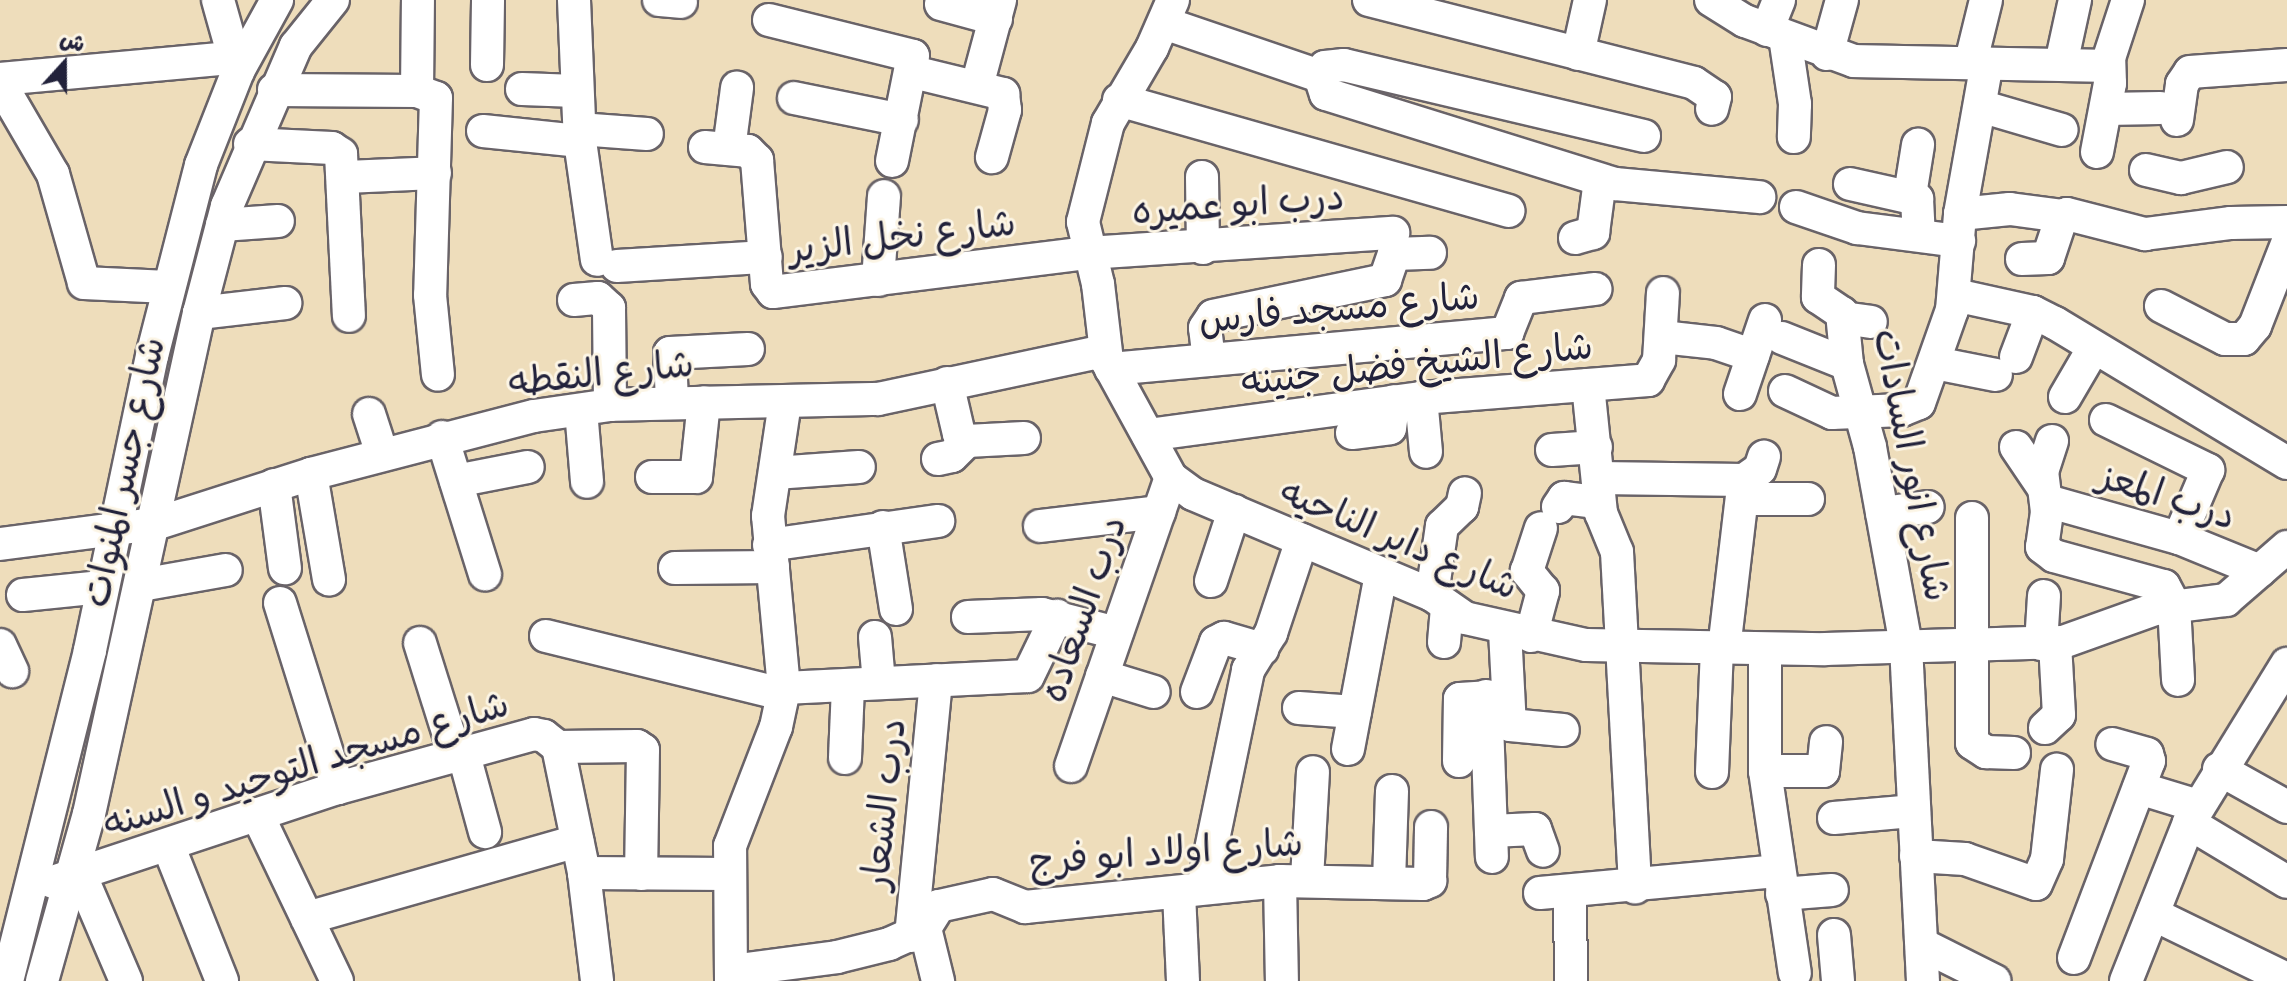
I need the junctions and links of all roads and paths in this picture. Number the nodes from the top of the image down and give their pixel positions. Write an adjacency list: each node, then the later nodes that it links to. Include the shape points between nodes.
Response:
1 (218, 0): 23 (street)
2 (333, 0): 34 (street, شارع جسر المنوات, via 296,46)
3 (418, 0): 35 (street)
4 (488, 0): 25 (street)
5 (574, 0): 36 (street)
6 (1369, 0): 20 (street)
7 (1590, 0): 20 (street)
8 (1711, 0): 19 (street)
9 (1779, 0): 19 (street)
10 (1842, 0): 21 (street)
11 (1986, 0): 22 (street)
12 (2075, 0): 24 (street)
13 (2128, 0): 27 (street)
14 (275, 1): 23 (street, شارع جسر المنوات)
15 (941, 4): 16 (street)
16 (998, 10): 31 (street)
17 (1168, 12): 29 (street); 38 (street)
18 (769, 20): 28 (street, via 906,53 916,62)
19 (1776, 33): 21 (street); 48 (street, via 1795,104)
20 (1578, 54): 40 (street, via 1694,83 1715,97)
21 (1827, 54): 22 (street, via 1854,61)
22 (1979, 62): 24 (street); 39 (street)
23 (236, 64): 30 (street, via 63,69); 83 (street, شارع جسر المنوات, via 201,165)
24 (2061, 64): 27 (street)
25 (487, 65)
26 (2287, 65): 41 (street, via 2190,72 2168,114)
27 (2109, 66): 41 (street)
28 (913, 72): 31 (street); 42 (street)
29 (1320, 76): 47 (street, via 1325,67 1344,65); 60 (street, via 1326,94)
30 (1, 85): 83 (street, via 53,174 84,283)
31 (977, 86): 52 (street, via 1003,94 1006,100)
32 (737, 88): 79 (street, شارع نخل الزير, via 717,148 748,151 757,160)
33 (522, 89): 36 (street)
34 (274, 90): 35 (street); 49 (street, شارع جسر المنوات)
35 (417, 91): 56 (street, via 436,98)
36 (576, 91): 46 (street)
37 (794, 98): 42 (street)
38 (1119, 100): 66 (street); 77 (street, via 1090,181 1083,222)
39 (1980, 106): 43 (street); 71 (street)
40 (1712, 109)
41 (2106, 109): 51 (street)
42 (902, 120): 53 (street)
43 (2062, 130)
44 (483, 131): 46 (street)
45 (647, 134): 46 (street)
46 (580, 135): 79 (street, via 607,263)
47 (1644, 136)
48 (1794, 137)
49 (250, 144): 57 (street, via 332,148 341,154); 70 (street, شارع جسر المنوات)
50 (1918, 145): 62 (street)
51 (2097, 152)
52 (992, 157)
53 (892, 161)
54 (2227, 167): 59 (street)
55 (2146, 170): 59 (street)
56 (435, 173): 57 (street); 101 (street, via 430,295)
57 (345, 177): 93 (street)
58 (1202, 177): 76 (street)
59 (2181, 178): 72 (street)
60 (1600, 180): 64 (street, via 1692,194); 75 (street, via 1593,233)
61 (1850, 184): 62 (street)
62 (1910, 195): 74 (street, via 1919,204)
63 (884, 196): 82 (street)
64 (1759, 197)
65 (1796, 207): 74 (street, via 1857,228)
66 (1508, 211)
67 (2062, 216): 71 (street, via 2010,209); 72 (street, via 2145,234); 80 (street, via 2048,258)
68 (278, 221): 70 (street)
69 (2277, 221): 72 (street); 87 (street)
70 (222, 225): 92 (street, شارع جسر المنوات)
71 (1960, 228): 74 (street); 86 (street)
72 (2181, 230)
73 (1393, 233): 76 (street, درب ابو عميره)
74 (1919, 233)
75 (1575, 238)
76 (1203, 248): 77 (street, درب ابو عميره)
77 (1088, 253): 82 (street, شارع نخل الزير); 97 (street, via 1098,284)
78 (1430, 253): 98 (street, via 1394,254 1385,280 1213,316 1205,328)
79 (766, 257): 82 (street, شارع نخل الزير, via 768,289 773,292)
80 (2022, 259)
81 (1819, 265): 100 (street, شارع انور السادات, via 1818,297 1857,320)
82 (878, 280)
83 (168, 287): 150 (street, شارع جسر المنوات)
84 (1595, 289): 98 (street, شارع مسجد فارس, via 1521,298 1507,333)
85 (1663, 293): 94 (street, شارع الشيخ فضل جنينه)
86 (1955, 295): 91 (street); 99 (street)
87 (2278, 299): 90 (street, via 2235,342)
88 (574, 300): 111 (street, via 598,298 609,308)
89 (285, 303): 92 (street)
90 (2180, 306)
91 (2033, 312): 95 (street); 99 (street, via 2006,366)
92 (199, 313): 147 (street, شارع جسر المنوات)
93 (349, 316)
94 (1662, 337): 96 (street, via 1716,343); 103 (street, شارع الشيخ فضل جنينه, via 1656,389)
95 (2093, 349): 106 (street); 126 (street)
96 (1753, 356): 100 (street, via 1774,329); 105 (street)
97 (1107, 360): 98 (street, شارع مسجد فارس); 102 (street, شارع النقطه); 116 (street)
98 (1209, 360)
99 (1935, 363): 113 (street, via 1912,408)
100 (1847, 364): 113 (street, شارع انور السادات)
101 (438, 375)
102 (947, 383): 109 (street, شارع النقطه, via 902,396); 119 (street, via 959,434)
103 (1588, 385): 107 (street, شارع الشيخ فضل جنينه); 131 (street)
104 (1785, 391): 113 (street, via 1832,413)
105 (1740, 394)
106 (2065, 397)
107 (1407, 399): 115 (street, via 1390,428); 116 (street, شارع الشيخ فضل جنينه); 123 (street)
108 (717, 402): 109 (street, شارع النقطه); 110 (street, شارع النقطه); 110 (street, via 737,349 670,353); 132 (street, via 696,477)
109 (785, 402): 129 (street)
110 (672, 403): 111 (street, شارع النقطه)
111 (596, 408): 117 (street, شارع النقطه); 136 (street)
112 (369, 414): 124 (street)
113 (1862, 414): 144 (street, شارع انور السادات)
114 (2106, 420): 151 (street, via 2208,470)
115 (1352, 433)
116 (1148, 435): 133 (street)
117 (442, 437): 124 (street, شارع النقطه); 135 (street)
118 (1024, 438): 119 (street)
119 (967, 441): 125 (street, via 952,456)
120 (2052, 441): 139 (street, via 2042,471)
121 (2016, 447): 139 (street)
122 (1552, 450): 131 (street)
123 (1426, 452)
124 (382, 454): 130 (street, شارع النقطه)
125 (938, 459)
126 (2287, 463)
127 (528, 467): 135 (street)
128 (859, 467): 129 (street)
129 (775, 473): 155 (street)
130 (311, 474): 137 (street, شارع النقطه); 162 (street)
131 (1598, 475): 134 (street); 175 (street, via 1564,498 1549,517 1527,571 1543,591); 181 (street, via 1617,552)
132 (652, 477)
133 (1171, 478): 142 (street, شارع داير الناحيه); 143 (street, درب السعاده)
134 (1750, 479): 140 (street); 185 (street)
135 (456, 481): 160 (street)
136 (587, 482)
137 (274, 485): 147 (street, شارع النقطه); 156 (street)
138 (1465, 493): 168 (street, via 1462,507 1442,526)
139 (2045, 494): 151 (street, درب المعز); 170 (street, via 2046,553 2151,580 2170,593)
140 (1808, 499)
141 (1928, 507): 144 (street)
142 (1234, 511): 152 (street, شارع داير الناحيه); 163 (street)
143 (1159, 512): 148 (street); 174 (street, درب السعاده)
144 (1882, 513): 182 (street, شارع انور السادات)
145 (1972, 518): 183 (street)
146 (938, 521): 149 (street)
147 (155, 524): 150 (street, شارع النقطه); 164 (street, شارع جسر المنوات)
148 (1040, 526)
149 (883, 527): 155 (street); 171 (street)
150 (117, 529): 153 (street, شارع النقطه); 165 (street, شارع جسر المنوات)
151 (2179, 538): 159 (street, درب المعز)
152 (1302, 540): 161 (street, شارع داير الناحيه); 184 (street)
153 (0, 544)
154 (2287, 547): 159 (street, شارع داير الناحيه)
155 (771, 556): 157 (street); 192 (street)
156 (285, 568)
157 (675, 568)
158 (226, 570): 164 (street)
159 (2260, 571): 170 (street, شارع داير الناحيه, via 2226,600)
160 (485, 574)
161 (1381, 574): 168 (street, شارع داير الناحيه); 197 (street)
162 (329, 579)
163 (1211, 581)
164 (141, 585): 231 (street, شارع جسر المنوات)
165 (102, 587): 166 (street); 236 (street, شارع جسر المنوات)
166 (23, 595)
167 (2044, 596): 180 (street)
168 (1439, 600): 175 (street, شارع داير الناحيه, via 1465,618); 178 (street)
169 (280, 603): 214 (street)
170 (2174, 605): 180 (street, شارع داير الناحيه); 190 (street)
171 (896, 609)
172 (1057, 616): 173 (street); 174 (street); 189 (street, درب الشعار, via 1028,676)
173 (968, 617)
174 (1117, 633): 188 (street, درب السعاده)
175 (1518, 633): 181 (street, شارع داير الناحيه); 195 (street)
176 (546, 636): 192 (street, درب الشعار)
177 (875, 637): 191 (street)
178 (1444, 642)
179 (420, 643): 205 (street)
180 (2048, 644): 183 (street, شارع داير الناحيه); 198 (street, via 2059,715)
181 (1618, 645): 185 (street, شارع داير الناحيه); 237 (street)
182 (1906, 646): 183 (street, شارع داير الناحيه); 186 (street, شارع داير الناحيه); 218 (street, شارع انور السادات)
183 (1972, 646): 204 (street, via 1972,743 1986,752)
184 (1262, 649): 194 (street, via 1224,638 1216,642); 238 (street, via 1248,670)
185 (1720, 649): 186 (street, شارع داير الناحيه); 213 (street)
186 (1765, 649): 211 (street)
187 (2287, 664): 209 (street)
188 (1102, 676): 193 (street); 208 (street, درب السعاده)
189 (936, 680): 191 (street, درب الشعار); 242 (street, درب الشعار)
190 (2178, 680)
191 (864, 684): 192 (street, درب الشعار); 206 (street)
192 (783, 691): 230 (street, via 776,727 737,819)
193 (1154, 692)
194 (1197, 692)
195 (1497, 696): 199 (street, via 1510,725); 207 (street, via 1460,699); 226 (street, via 1491,844 1535,829)
196 (1299, 708): 197 (street)
197 (1355, 712): 203 (street)
198 (2045, 728)
199 (1563, 730)
200 (1826, 742): 211 (street, via 1823,771)
201 (2112, 744): 215 (street, via 2149,756)
202 (558, 747): 205 (street, شارع مسجد التوحيد و السنه, via 534,734); 224 (street, شارع مسجد التوحيد و السنه); 229 (street, via 643,750)
203 (1348, 749)
204 (2014, 753)
205 (460, 756): 214 (street, شارع مسجد التوحيد و السنه); 223 (street)
206 (845, 758)
207 (1459, 761)
208 (1071, 766)
209 (2219, 769): 217 (street, via 2262,798); 220 (street)
210 (2057, 770): 227 (street, via 2047,859 2036,884 1965,859)
211 (1765, 771): 235 (street)
212 (1313, 772): 232 (street)
213 (1712, 772)
214 (338, 788): 219 (street, شارع مسجد التوحيد و السنه)
215 (2139, 788): 220 (street); 246 (street)
216 (1392, 791): 233 (street)
217 (2287, 807)
218 (1912, 811): 221 (street); 227 (street, شارع انور السادات)
219 (257, 814): 225 (street, شارع مسجد التوحيد و السنه); 241 (street)
220 (2193, 815): 234 (street); 240 (street)
221 (1834, 818)
222 (1431, 827): 233 (street, شارع اولاد ابو فرج, via 1430,881)
223 (485, 832)
224 (577, 841): 228 (street, شارع مسجد التوحيد و السنه); 241 (street)
225 (168, 845): 231 (street, شارع مسجد التوحيد و السنه); 255 (street)
226 (1543, 851)
227 (1916, 856): 245 (street, شارع انور السادات)
228 (584, 873): 229 (street); 257 (street, شارع مسجد التوحيد و السنه)
229 (641, 874): 230 (street)
230 (727, 874): 249 (street)
231 (74, 877): 236 (street, شارع مسجد التوحيد و السنه); 244 (street, شارع جسر المنوات); 254 (street)
232 (1294, 880): 233 (street, شارع اولاد ابو فرج); 238 (street, شارع اولاد ابو فرج); 260 (street)
233 (1389, 882)
234 (2287, 882)
235 (1781, 883): 237 (street); 239 (street); 248 (street)
236 (30, 887): 251 (street, شارع جسر المنوات)
237 (1635, 888): 261 (street, via 1555,893)
238 (1191, 890): 242 (street, شارع اولاد ابو فرج, via 1025,907 984,895 939,906); 259 (street)
239 (1832, 890)
240 (2153, 914): 250 (street); 265 (street)
241 (307, 918): 256 (street)
242 (918, 932): 247 (street, شارع اولاد ابو فرج); 258 (street, درب الشعار)
243 (1834, 935): 262 (street)
244 (50, 944): 252 (street, شارع جسر المنوات); 253 (street)
245 (1923, 945): 263 (street, شارع انور السادات); 264 (street)
246 (2074, 958)
247 (838, 969): 249 (street, شارع اولاد ابو فرج)
248 (1795, 973)
249 (731, 976)
250 (2287, 979)
251 (7, 981)
252 (42, 981)
253 (65, 981)
254 (126, 981)
255 (222, 981)
256 (337, 981)
257 (597, 981)
258 (938, 981)
259 (1183, 981)
260 (1282, 981)
261 (1571, 981)
262 (1838, 981)
263 (1923, 981)
264 (1995, 981)
265 (2126, 981)

